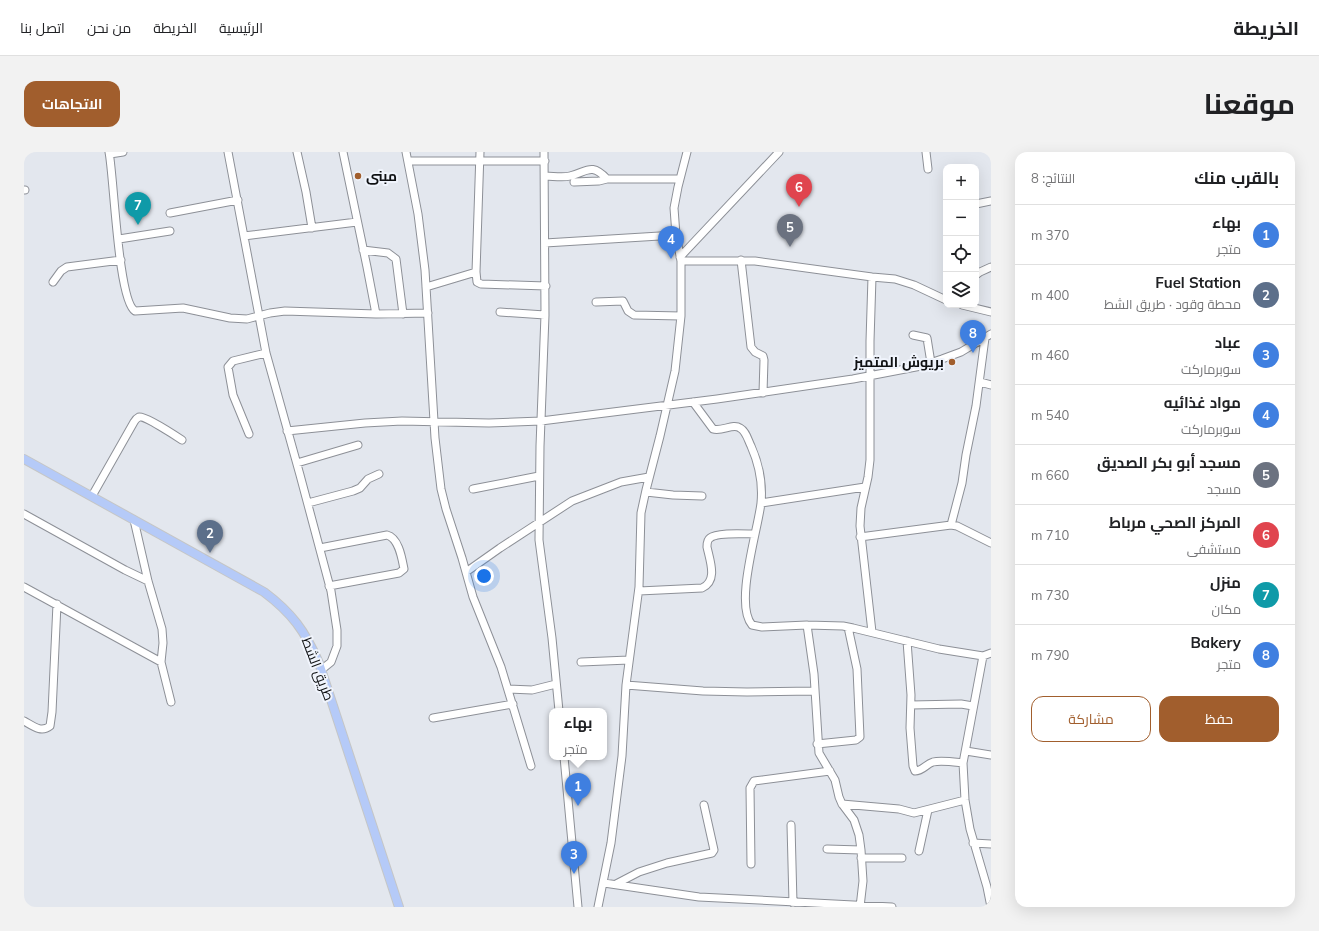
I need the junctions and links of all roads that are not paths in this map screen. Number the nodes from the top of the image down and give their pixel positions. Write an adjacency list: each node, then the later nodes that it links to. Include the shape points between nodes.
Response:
1 (124, 152): 11 (street)
2 (228, 152): 20 (street)
3 (297, 152): 25 (street)
4 (342, 152): 24 (street)
5 (406, 152): 12 (street)
6 (480, 152): 13 (street)
7 (544, 152): 14 (street)
8 (686, 152): 18 (street)
9 (779, 152): 32 (street)
10 (926, 152): 15 (street)
11 (110, 153): 29 (street)
12 (408, 161): 13 (street); 41 (street, via 418,214)
13 (480, 161): 14 (street); 36 (street)
14 (544, 161): 16 (street)
15 (928, 169)
16 (545, 176): 17 (street, via 570,176 590,169 600,172); 30 (street)
17 (607, 179): 18 (street); 19 (street)
18 (680, 179): 28 (street, via 675,204)
19 (574, 182)
20 (238, 200): 23 (street); 27 (street)
21 (991, 201): 22 (street)
22 (979, 203)
23 (170, 213)
24 (357, 222): 25 (street); 31 (street)
25 (312, 228): 27 (street)
26 (170, 230): 29 (street)
27 (244, 236): 51 (street)
28 (676, 236): 30 (street); 32 (street)
29 (119, 238): 33 (street)
30 (545, 243): 40 (street)
31 (363, 250): 48 (street); 49 (street, via 388,253 396,259)
32 (680, 259): 34 (street); 52 (street)
33 (121, 260): 39 (street, via 67,267); 51 (street, via 130,305 135,311 183,308 238,319)
34 (741, 260): 38 (street); 60 (street, via 751,347 763,356 764,360)
35 (991, 267): 37 (street)
36 (476, 272): 40 (street, via 481,284); 41 (street)
37 (979, 273)
38 (872, 277): 42 (street, via 895,279); 57 (street)
39 (53, 282)
40 (546, 286): 50 (street)
41 (426, 287): 47 (street)
42 (943, 299)
43 (596, 302): 52 (street, via 623,301 628,311 634,315)
44 (979, 308): 46 (street)
45 (500, 312): 50 (street)
46 (991, 312)
47 (428, 313): 49 (street); 63 (street)
48 (376, 314): 49 (street); 51 (street, via 285,311)
49 (403, 314)
50 (545, 315): 64 (street)
51 (258, 316): 55 (street)
52 (681, 316): 62 (street, via 675,371)
53 (913, 335): 56 (street, via 927,338)
54 (988, 336): 56 (street, via 961,352); 58 (street)
55 (266, 353): 65 (street); 66 (street, via 233,361 228,367 233,395)
56 (931, 363): 57 (street)
57 (870, 376): 60 (street); 74 (street, via 870,460)
58 (980, 382): 59 (street); 84 (street, via 962,483)
59 (991, 385)
60 (763, 392): 61 (street)
61 (693, 402): 62 (street); 80 (street, via 713,429 737,427 744,432 758,464)
62 (668, 405): 64 (street); 73 (street)
63 (434, 421): 64 (street); 65 (street, via 365,423); 89 (street, via 441,489)
64 (541, 421): 72 (street)
65 (287, 431): 70 (street)
66 (249, 434)
67 (182, 440): 77 (street, via 139,417)
68 (358, 445): 70 (street)
69 (24, 459): 77 (main road, طريق الشط)
70 (297, 463): 79 (street)
71 (379, 474): 79 (street, via 353,491)
72 (539, 476): 75 (street); 83 (street)
73 (649, 477): 76 (street); 83 (street, via 621,482 577,498)
74 (865, 488): 80 (street); 86 (street)
75 (473, 489)
76 (646, 492): 78 (street); 93 (street, via 642,513)
77 (92, 496): 82 (main road, طريق الشط)
78 (702, 496)
79 (308, 502): 88 (street)
80 (761, 503): 85 (street)
81 (24, 514): 90 (street)
82 (134, 520): 90 (street); 104 (main road, طريق الشط, via 251,584 273,599 303,631)
83 (538, 524): 89 (street); 105 (street)
84 (951, 525): 86 (street); 87 (street)
85 (755, 534): 93 (street, via 717,535 710,538 707,547 712,574 707,586); 95 (street, via 748,569 748,621 752,625 762,627)
86 (860, 537): 97 (street)
87 (991, 543)
88 (320, 548): 91 (street); 91 (street, via 376,536 391,536 396,541 404,568 394,574)
89 (466, 572): 107 (street)
90 (148, 581): 102 (street, via 162,629)
91 (329, 586): 104 (street, via 337,630 337,646 331,662)
92 (24, 587): 94 (street)
93 (639, 591): 101 (street)
94 (57, 604): 102 (street); 115 (street, via 50,726 40,730)
95 (807, 625): 96 (street); 108 (street)
96 (848, 627): 97 (street); 116 (street, via 857,669 860,737 856,740)
97 (872, 632): 98 (street)
98 (907, 642): 100 (street); 111 (street)
99 (991, 653): 100 (street)
100 (983, 656): 112 (street)
101 (629, 660): 103 (street); 106 (street)
102 (161, 662): 109 (street)
103 (581, 662)
104 (321, 670): 144 (main road, طريق الشط)
105 (556, 684): 107 (street, via 532,690); 113 (street)
106 (626, 684): 108 (street, via 703,691); 136 (street, via 621,764)
107 (508, 689): 110 (street)
108 (814, 691): 116 (street)
109 (171, 702)
110 (513, 704): 114 (street); 121 (street)
111 (911, 705): 112 (street); 120 (street, via 910,728 915,771 920,771 934,762)
112 (973, 706): 117 (street)
113 (559, 708)
114 (433, 718)
115 (24, 721)
116 (818, 744): 122 (street, via 819,753)
117 (966, 751): 118 (street); 120 (street)
118 (991, 755)
119 (564, 760): 145 (street)
120 (963, 763): 123 (street)
121 (531, 766)
122 (830, 772): 124 (street); 135 (street, via 754,781 751,784)
123 (965, 800): 126 (street); 128 (street)
124 (842, 804): 126 (street, via 899,809 914,813); 131 (street, via 854,820)
125 (704, 805): 137 (street, via 714,850 712,853 639,872)
126 (928, 810): 132 (street)
127 (791, 825): 140 (street)
128 (973, 843): 129 (street); 138 (street)
129 (991, 844)
130 (827, 849): 131 (street)
131 (861, 850): 133 (street)
132 (919, 851)
133 (861, 858): 134 (street); 142 (street)
134 (902, 858)
135 (751, 864)
136 (604, 883): 137 (street); 146 (street)
137 (616, 884): 139 (street)
138 (989, 887): 149 (street)
139 (724, 899): 140 (street); 147 (street)
140 (793, 903): 141 (street)
141 (830, 906): 142 (street)
142 (861, 906): 143 (street)
143 (872, 906): 148 (street)
144 (399, 907)
145 (578, 907)
146 (598, 907)
147 (724, 907)
148 (892, 907)
149 (991, 907)

